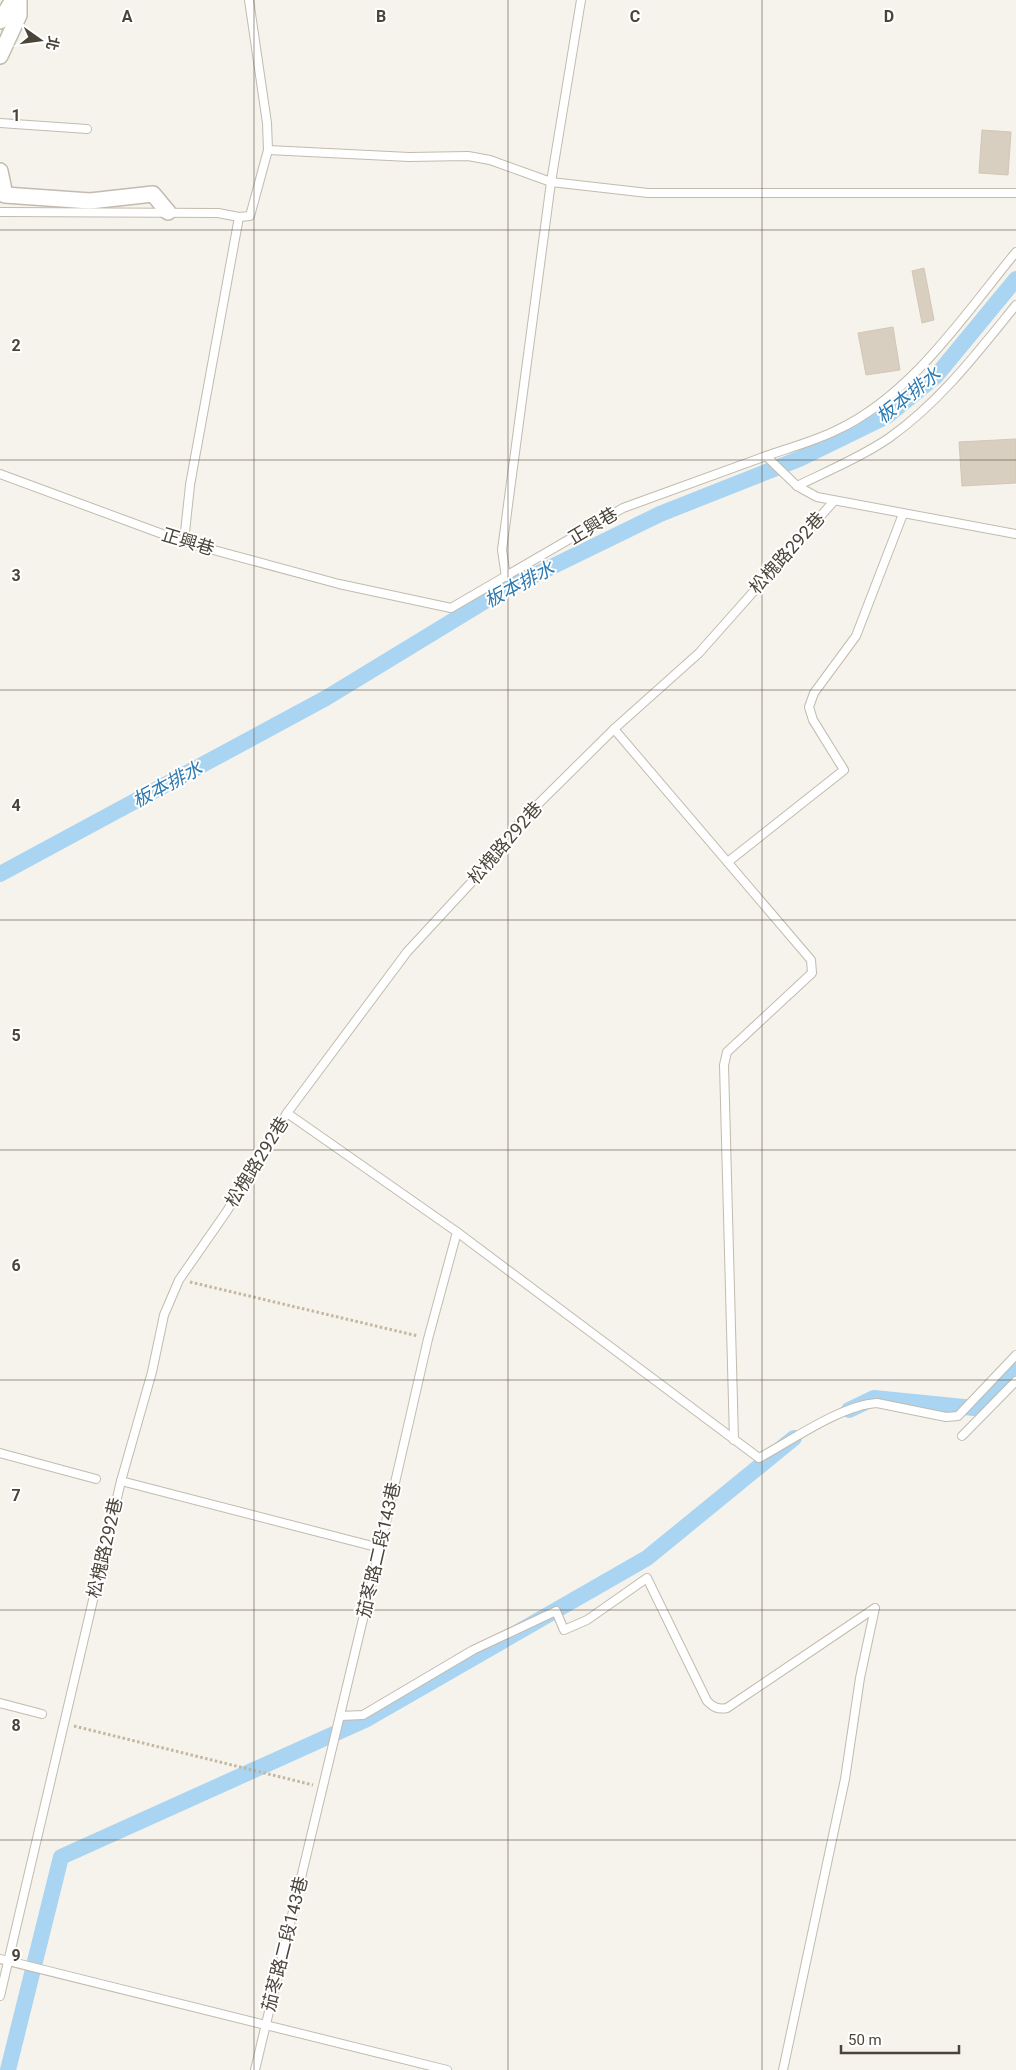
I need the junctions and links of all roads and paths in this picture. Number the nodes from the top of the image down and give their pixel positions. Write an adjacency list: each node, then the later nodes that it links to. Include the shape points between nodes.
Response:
1 (13, 0): 5 (street)
2 (19, 0): 6 (street, via 19,15)
3 (249, 0): 9 (lane)
4 (581, 0): 11 (lane)
5 (0, 21)
6 (0, 56)
7 (0, 123): 8 (lane)
8 (87, 129)
9 (268, 150): 11 (lane, via 409,157 468,156 490,160); 15 (lane, via 250,216)
10 (0, 171): 14 (street, via 5,195 90,201 153,194)
11 (551, 182): 12 (lane, via 648,194); 25 (lane, via 502,550)
12 (1016, 193)
13 (0, 212): 14 (lane)
14 (168, 212): 15 (lane, via 218,213)
15 (239, 217): 24 (lane, via 190,485)
16 (1016, 252): 18 (lane, 正興巷, via 922,366 887,398 836,431)
17 (1016, 305): 20 (lane, via 962,371 921,413 873,448)
18 (769, 459): 20 (lane); 25 (lane, 正興巷, via 623,508)
19 (0, 474): 24 (lane, 正興巷)
20 (797, 486): 21 (lane, via 817,497)
21 (834, 501): 22 (lane); 26 (lane, 松槐路292巷, via 700,653)
22 (903, 514): 23 (lane); 27 (lane, via 856,636 814,693 809,706 813,720 844,770)
23 (1016, 534)
24 (184, 542): 25 (lane, 正興巷, via 339,584 451,608)
25 (506, 578)
26 (614, 729): 27 (lane); 28 (lane, 松槐路292巷, via 519,823 492,860 407,952)
27 (729, 861): 35 (lane, via 811,960 812,973 727,1052 724,1065)
28 (287, 1113): 29 (lane); 30 (lane, 松槐路292巷, via 227,1211)
29 (457, 1232): 31 (lane, 茄苳路二段143巷); 35 (lane)
30 (179, 1280): 31 (path); 38 (lane, 松槐路292巷, via 164,1315 152,1372)
31 (428, 1339): 39 (lane, 茄苳路二段143巷)
32 (1016, 1355): 35 (lane, via 958,1416 946,1417 877,1403 850,1409 759,1458)
33 (1016, 1381): 34 (lane)
34 (962, 1436)
35 (734, 1440)
36 (0, 1453): 37 (lane)
37 (96, 1479)
38 (121, 1481): 39 (lane); 43 (lane, 松槐路292巷)
39 (380, 1548): 42 (lane, 茄苳路二段143巷)
40 (0, 1703): 41 (lane)
41 (42, 1714)
42 (340, 1716): 44 (lane, 茄苳路二段143巷); 51 (lane, via 363,1715 473,1650 556,1611 564,1630 587,1620 647,1578 707,1701 722,1709 874,1608 844,1779)
43 (63, 1723): 44 (path); 46 (lane, 松槐路292巷)
44 (323, 1788): 48 (lane, 茄苳路二段143巷)
45 (0, 1959): 46 (lane)
46 (8, 1961): 47 (lane, 松槐路292巷); 48 (lane)
47 (0, 1996)
48 (265, 2026): 49 (lane, 茄苳路二段143巷); 50 (lane)
49 (255, 2070)
50 (447, 2070)
51 (783, 2070)

